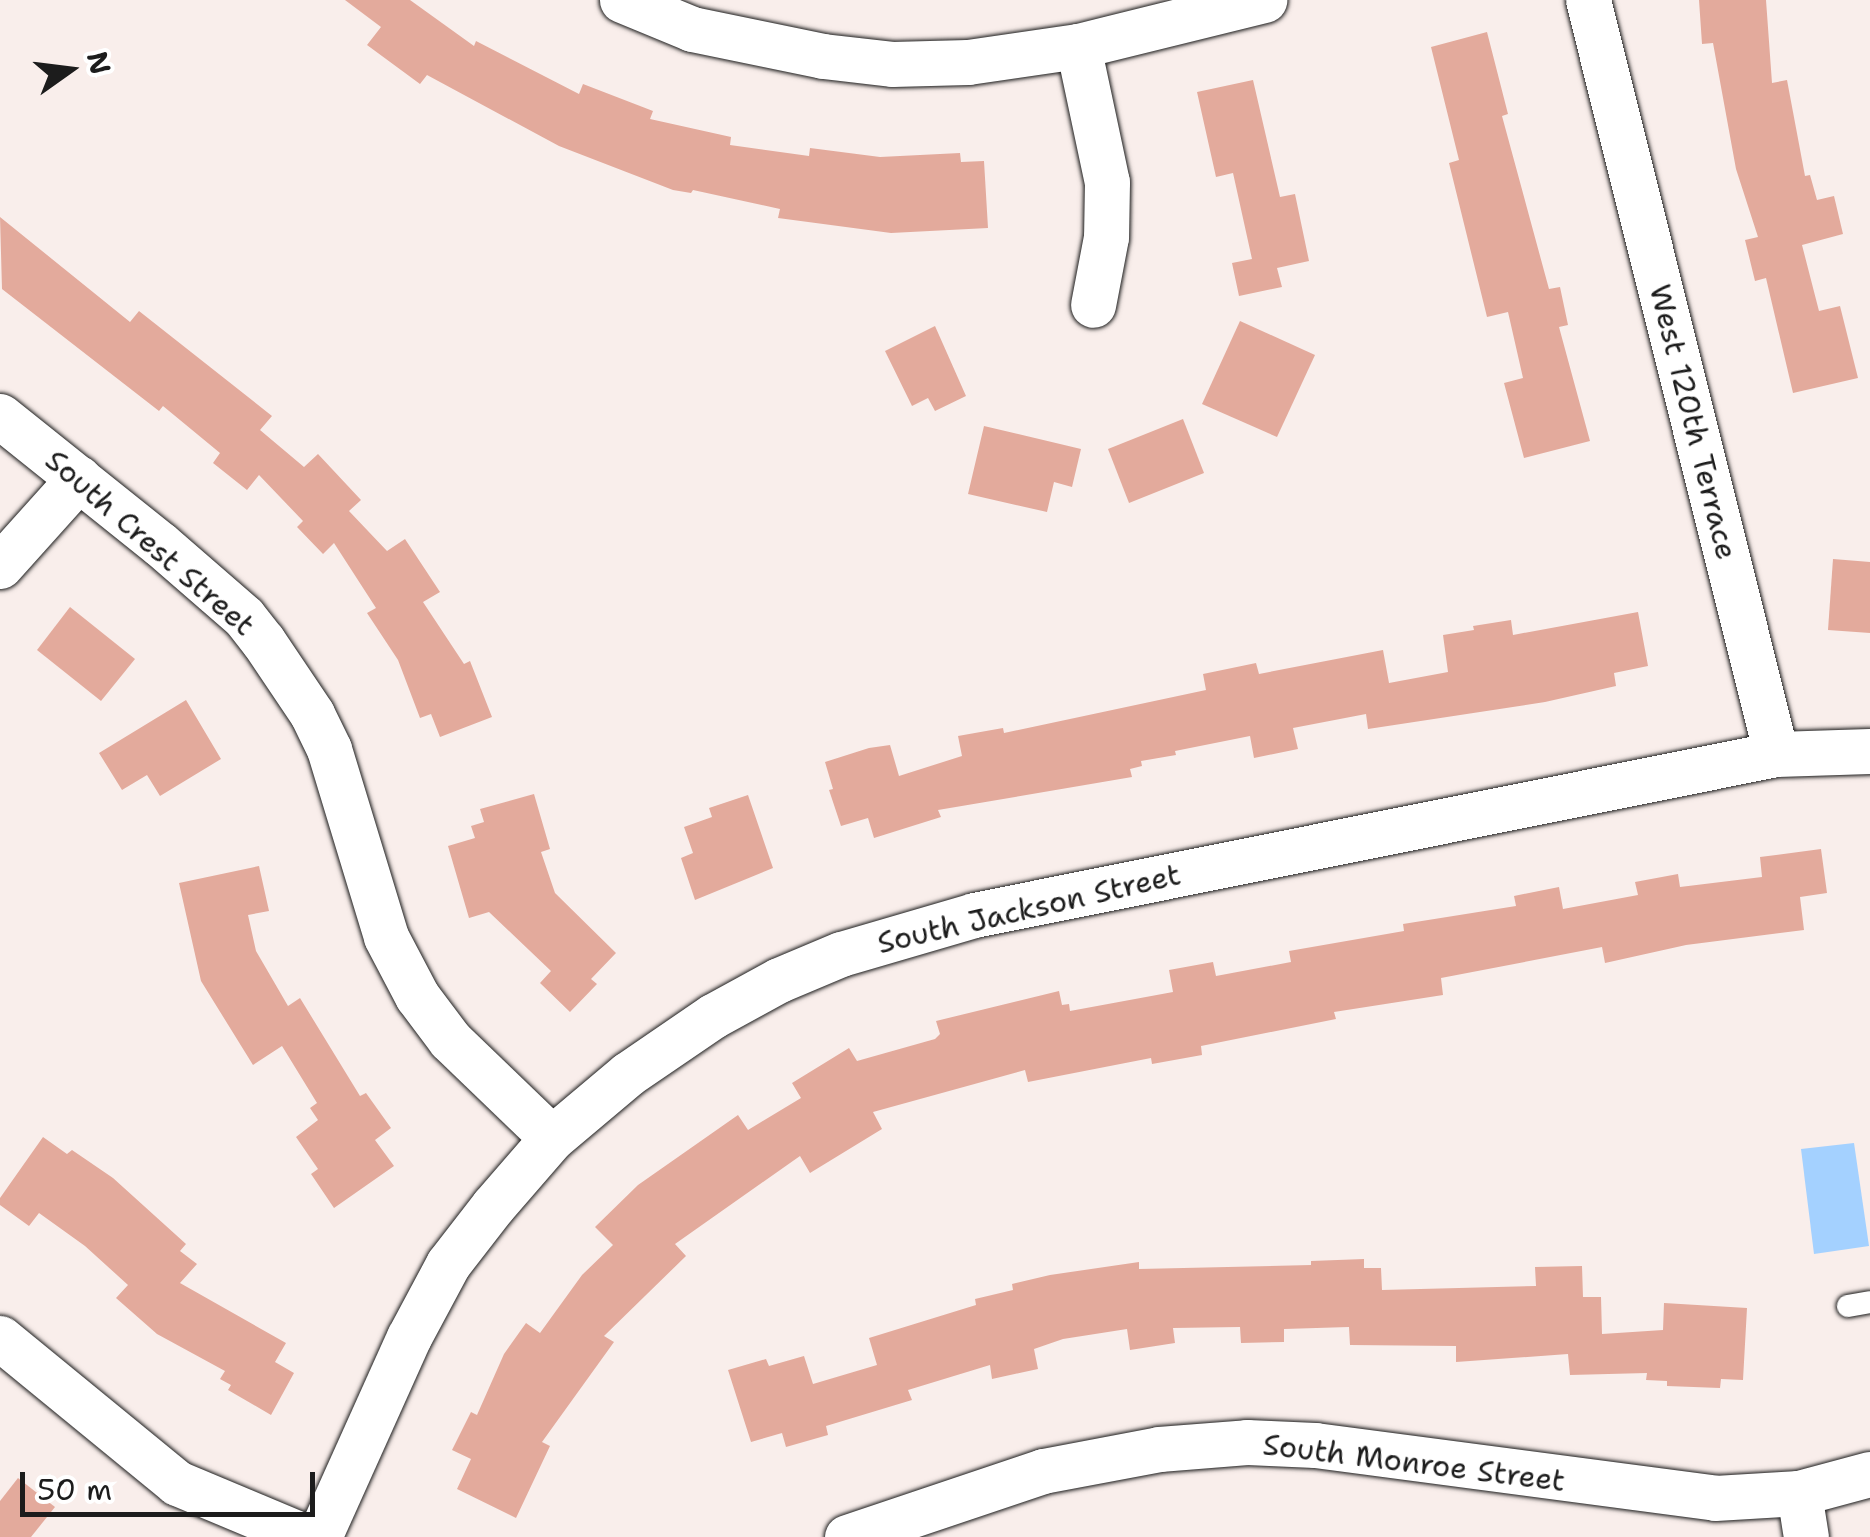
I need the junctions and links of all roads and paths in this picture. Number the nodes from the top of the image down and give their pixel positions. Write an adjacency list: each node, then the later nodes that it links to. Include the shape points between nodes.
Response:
1 (622, 0): 4 (street, via 692,29 892,64 968,62)
2 (1264, 0): 4 (street)
3 (1588, 0): 10 (street, West 120th Terrace)
4 (1078, 46): 5 (street, via 1107,182 1106,237)
5 (1093, 305)
6 (0, 416): 7 (street, South Crest Street)
7 (78, 478): 8 (street); 11 (street, South Crest Street, via 230,604 263,641 329,749 380,923 417,996 450,1040)
8 (0, 566)
9 (1870, 752): 10 (street)
10 (1776, 754): 11 (street, South Jackson Street, via 974,915 889,939 779,980 713,1016 628,1074)
11 (552, 1138): 16 (street, South Jackson Street, via 448,1264)
12 (0, 1338): 15 (street, via 177,1483)
13 (1870, 1474): 14 (street, South Monroe Street)
14 (1799, 1493): 17 (street, South Monroe Street, via 1715,1498 1646,1492 1315,1444 1246,1442 1160,1449 1043,1472); 18 (street)
15 (306, 1537)
16 (320, 1537)
17 (846, 1537)
18 (1806, 1537)

